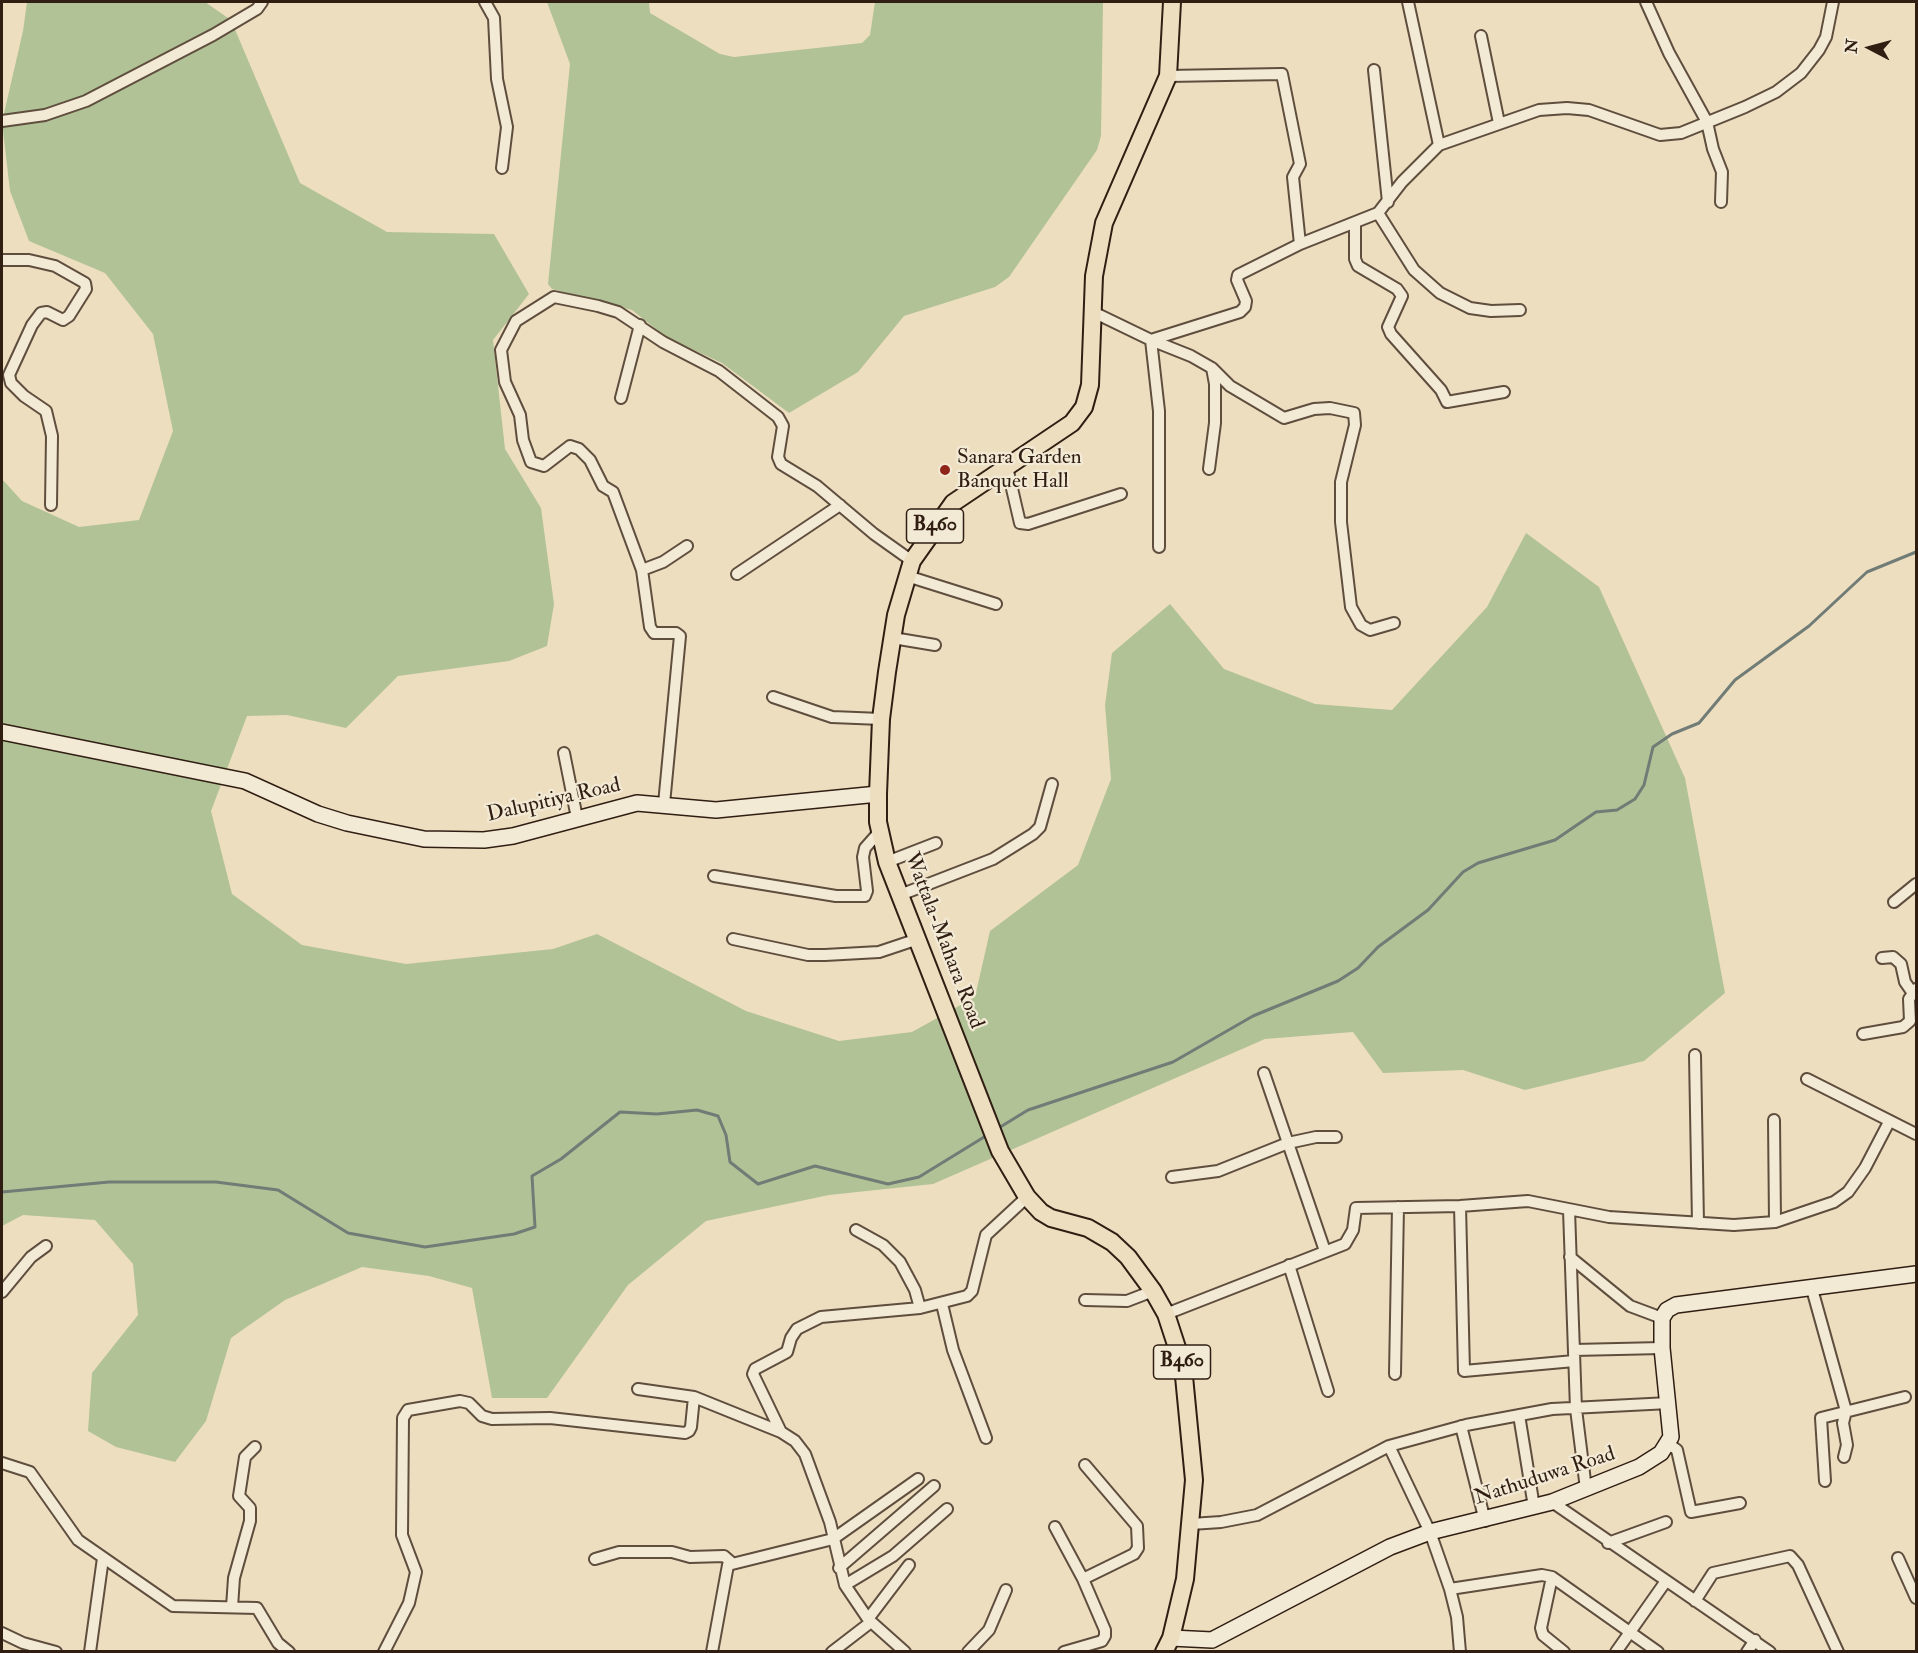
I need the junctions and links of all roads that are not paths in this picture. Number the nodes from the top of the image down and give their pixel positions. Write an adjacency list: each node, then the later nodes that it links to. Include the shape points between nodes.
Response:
1 (262, 2): 10 (street, via 257,9 213,35 86,101 45,115)
2 (485, 2): 14 (street, via 494,18 497,80 507,127)
3 (1172, 2): 9 (main road, Wattala-Mahara Road / B460)
4 (1408, 2): 13 (street)
5 (1646, 2): 11 (street)
6 (1833, 2): 11 (street, via 1826,37 1801,73 1776,92)
7 (1481, 36): 12 (street)
8 (1374, 70): 15 (street)
9 (1168, 76): 19 (street, via 1282,74 1300,164 1293,177); 22 (main road, Wattala-Mahara Road / B460, via 1104,223)
10 (2, 121)
11 (1707, 122): 12 (street, via 1681,133 1660,135 1589,110 1567,108 1539,110); 16 (street, via 1722,172)
12 (1499, 123): 13 (street)
13 (1439, 145): 15 (street)
14 (502, 168)
15 (1388, 202): 17 (street)
16 (1721, 202)
17 (1377, 213): 18 (street); 21 (street, via 1414,270 1440,293 1470,308)
18 (1355, 224): 19 (street); 26 (street, via 1358,266 1402,296 1388,327 1391,334 1447,402)
19 (1300, 244): 24 (street, via 1238,275 1246,301 1240,312)
20 (2, 260): 31 (street, via 29,260 55,266 85,283 86,289 69,316 63,320 41,313 9,375 11,383 24,396 46,411 52,436)
21 (1520, 310)
22 (1091, 311): 24 (street); 28 (main road, Wattala-Mahara Road / B460, via 1090,385 1084,407 1072,423)
23 (640, 325): 27 (street); 32 (street, via 663,342 719,371 778,417 783,426 778,457 781,464); 36 (street, via 618,312 554,297 516,321 501,350 505,382 520,415 531,462 544,466 570,446 579,449 590,460 603,486 613,492)
24 (1151, 340): 25 (street); 34 (street, via 1159,411)
25 (1212, 368): 29 (street, via 1215,423); 39 (street, via 1230,386 1284,418 1314,409 1354,413 1355,425 1341,482 1341,522 1351,607 1361,625 1370,630)
26 (1503, 392)
27 (621, 398)
28 (1007, 466): 30 (street, via 1020,523 1028,524); 35 (main road, Wattala-Mahara Road / B460, via 953,503)
29 (1209, 469)
30 (1121, 494)
31 (51, 505)
32 (840, 505): 35 (street); 37 (street)
33 (687, 546): 36 (street)
34 (1159, 547)
35 (910, 568): 38 (street); 40 (main road, Wattala-Mahara Road / B460)
36 (642, 570): 48 (street, via 650,627 654,633 680,636)
37 (737, 574)
38 (996, 604)
39 (1394, 623)
40 (893, 638): 41 (street); 43 (main road, Wattala-Mahara Road / B460)
41 (935, 645)
42 (773, 698): 43 (street, via 832,717)
43 (881, 719): 47 (main road, Wattala-Mahara Road / B460)
44 (2, 732): 49 (street, Dalupitiya Road, via 245,781 318,814 424,839 513,836)
45 (564, 753): 49 (street)
46 (1052, 784): 55 (street, via 1040,827 1033,834 993,860)
47 (878, 794): 48 (street, Dalupitiya Road, via 716,810); 50 (main road, Wattala-Mahara Road / B460)
48 (664, 804): 49 (street, Dalupitiya Road, via 637,803)
49 (578, 818)
50 (881, 830): 52 (main road, Wattala-Mahara Road / B460); 53 (street, via 865,848 865,896 836,896)
51 (936, 843): 52 (street)
52 (887, 862): 55 (main road, Wattala-Mahara Road / B460)
53 (714, 876)
54 (1917, 884): 56 (street)
55 (900, 895): 58 (main road, Wattala-Mahara Road / B460)
56 (1894, 903)
57 (733, 939): 58 (street, via 825,955 879,952)
58 (918, 939): 71 (main road, Wattala-Mahara Road / B460, via 1000,1151)
59 (1882, 958): 60 (street, via 1893,957 1901,964 1905,982)
60 (1914, 990): 61 (street, via 1909,999 1911,1021 1903,1027)
61 (1863, 1035)
62 (1695, 1055): 76 (street)
63 (1264, 1073): 69 (street)
64 (1808, 1079): 66 (street)
65 (1773, 1120): 75 (street)
66 (1889, 1122): 67 (street); 75 (street, via 1848,1192 1834,1202)
67 (1917, 1134)
68 (1336, 1137): 69 (street)
69 (1288, 1143): 70 (street, via 1218,1171); 79 (street)
70 (1173, 1178)
71 (1027, 1197): 84 (main road, Wattala-Mahara Road / B460, via 1052,1218 1088,1228 1113,1242); 87 (street, via 986,1235 972,1291)
72 (1460, 1206): 73 (street); 74 (street, via 1528,1201); 92 (street, via 1464,1371)
73 (1398, 1207): 79 (street, via 1356,1208 1353,1230 1344,1244); 93 (street)
74 (1569, 1210): 76 (street); 80 (street)
75 (1775, 1222): 76 (street)
76 (1698, 1223)
77 (855, 1230): 88 (street, via 883,1245 900,1262)
78 (46, 1246): 85 (street, via 31,1257)
79 (1325, 1251): 81 (street)
80 (1570, 1257): 90 (street, via 1630,1306); 92 (street)
81 (1289, 1264): 89 (street); 95 (street)
82 (1917, 1274): 83 (street)
83 (1812, 1289): 90 (street, via 1676,1305); 100 (street)
84 (1153, 1291): 86 (street, via 1127,1301); 89 (main road, Wattala-Mahara Road / B460)
85 (2, 1292)
86 (1085, 1300)
87 (942, 1304): 88 (street); 104 (street, via 953,1350)
88 (920, 1308): 103 (street, via 821,1317 797,1329 787,1352 753,1374)
89 (1166, 1314): 121 (main road, Wattala-Mahara Road / B460, via 1183,1366 1194,1480)
90 (1662, 1318): 91 (street)
91 (1662, 1348): 92 (street); 98 (street)
92 (1574, 1356): 99 (street)
93 (1395, 1374)
94 (638, 1389): 96 (street)
95 (1328, 1390)
96 (694, 1397): 103 (street); 150 (street, via 690,1431 685,1433 550,1418 492,1419 460,1401 408,1410 403,1418 402,1535 416,1572 409,1603)
97 (1905, 1397): 100 (street)
98 (1668, 1403): 99 (street); 105 (street)
99 (1576, 1408): 101 (street); 114 (street)
100 (1846, 1411): 108 (street); 112 (street, via 1821,1418)
101 (1519, 1415): 102 (street); 117 (street)
102 (1461, 1426): 106 (street); 119 (street)
103 (781, 1432): 124 (street, via 805,1454)
104 (986, 1438)
105 (1669, 1444): 114 (street, Nathuduwa Road, via 1639,1467); 116 (street, via 1677,1450 1692,1512)
106 (1389, 1446): 121 (street, via 1257,1515); 123 (street)
107 (255, 1447): 140 (street, via 245,1457 239,1496 250,1508 250,1521 234,1578)
108 (1844, 1456)
109 (2, 1463): 126 (street, via 30,1472 78,1540)
110 (1085, 1465): 133 (street, via 1137,1526 1139,1534 1134,1554)
111 (918, 1479): 124 (street)
112 (1825, 1481)
113 (934, 1486): 131 (street)
114 (1586, 1489): 115 (street, Nathuduwa Road)
115 (1552, 1502): 117 (street, Nathuduwa Road); 125 (street)
116 (1740, 1503)
117 (1534, 1506): 119 (street, Nathuduwa Road)
118 (947, 1509): 135 (street, via 893,1556)
119 (1485, 1521): 123 (street, Nathuduwa Road)
120 (1666, 1521): 125 (street)
121 (1191, 1524): 145 (main road, Wattala-Mahara Road / B460, via 1185,1579)
122 (1054, 1527): 133 (street)
123 (1430, 1532): 136 (street); 146 (street, Nathuduwa Road, via 1390,1547)
124 (833, 1539): 129 (street); 131 (street)
125 (1608, 1543): 134 (street)
126 (103, 1558): 140 (street, via 173,1606); 148 (street)
127 (1898, 1558): 138 (street)
128 (595, 1559): 129 (street, via 619,1552 672,1552 690,1557 724,1556)
129 (732, 1563): 151 (street, via 728,1565)
130 (909, 1565): 141 (street)
131 (839, 1568): 135 (street)
132 (1552, 1577): 136 (street, via 1542,1575); 142 (street); 157 (street, via 1541,1628)
133 (1083, 1579): 155 (street, via 1105,1636 1102,1641)
134 (1666, 1581): 139 (street); 142 (street)
135 (845, 1585): 141 (street)
136 (1450, 1589): 156 (street)
137 (1006, 1590): 154 (street, via 989,1630)
138 (1917, 1598)
139 (1695, 1601): 144 (street); 162 (street, via 1713,1573 1790,1556 1798,1565)
140 (232, 1607): 149 (street, via 257,1608 278,1643)
141 (870, 1621): 152 (street); 153 (street)
142 (1629, 1632): 158 (street); 159 (street)
143 (2, 1633): 147 (street)
144 (1755, 1641): 160 (street); 161 (street)
145 (1167, 1645): 146 (street, Nathuduwa Road)
146 (1215, 1646)
147 (56, 1652)
148 (90, 1652)
149 (289, 1652)
150 (384, 1652)
151 (712, 1652)
152 (832, 1652)
153 (905, 1652)
154 (968, 1652)
155 (1064, 1652)
156 (1460, 1652)
157 (1564, 1652)
158 (1616, 1652)
159 (1658, 1652)
160 (1747, 1652)
161 (1770, 1652)
162 (1838, 1652)

